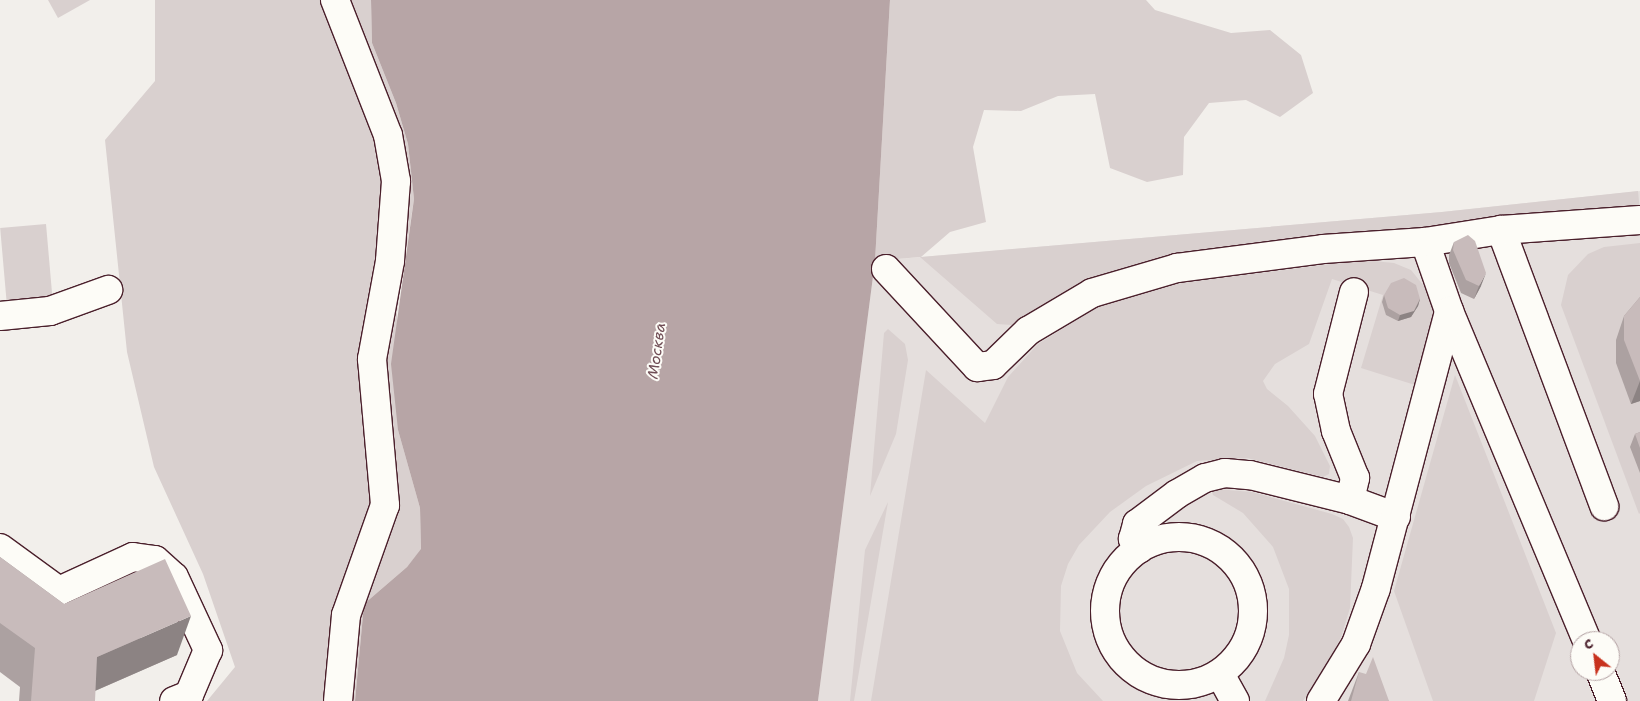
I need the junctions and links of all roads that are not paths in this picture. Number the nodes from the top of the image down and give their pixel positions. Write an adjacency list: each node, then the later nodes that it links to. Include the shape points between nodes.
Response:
1 (335, 0): 19 (street, via 388,135 396,181 390,260 372,359 385,505 346,615)
2 (1640, 220): 3 (street)
3 (1501, 230): 4 (street); 11 (street)
4 (1425, 242): 5 (street, via 1323,249 1177,268 1139,278 1058,310 1028,331 993,365 977,367); 8 (street)
5 (886, 269)
6 (108, 290): 9 (street, via 50,311)
7 (1354, 292): 10 (street, via 1328,394 1336,431 1355,478)
8 (1449, 311): 12 (street); 15 (street)
9 (0, 316)
10 (1350, 500): 12 (street); 14 (street, via 1250,475 1225,473 1191,486 1137,524 1133,539)
11 (1604, 506)
12 (1396, 517): 21 (street, via 1356,644)
13 (0, 548): 18 (street, via 59,591 133,557 155,560 174,577 208,650 189,694)
14 (1140, 549): 16 (street, via 1167,538 1196,539 1222,550 1242,571 1253,599 1252,627 1240,654); 16 (street, via 1118,569 1106,595 1106,624 1116,652 1137,673 1163,684 1191,685)
15 (1583, 631)
16 (1220, 674): 20 (street)
17 (1604, 681): 22 (street)
18 (174, 701)
19 (338, 701)
20 (1235, 701)
21 (1321, 701)
22 (1612, 701)

